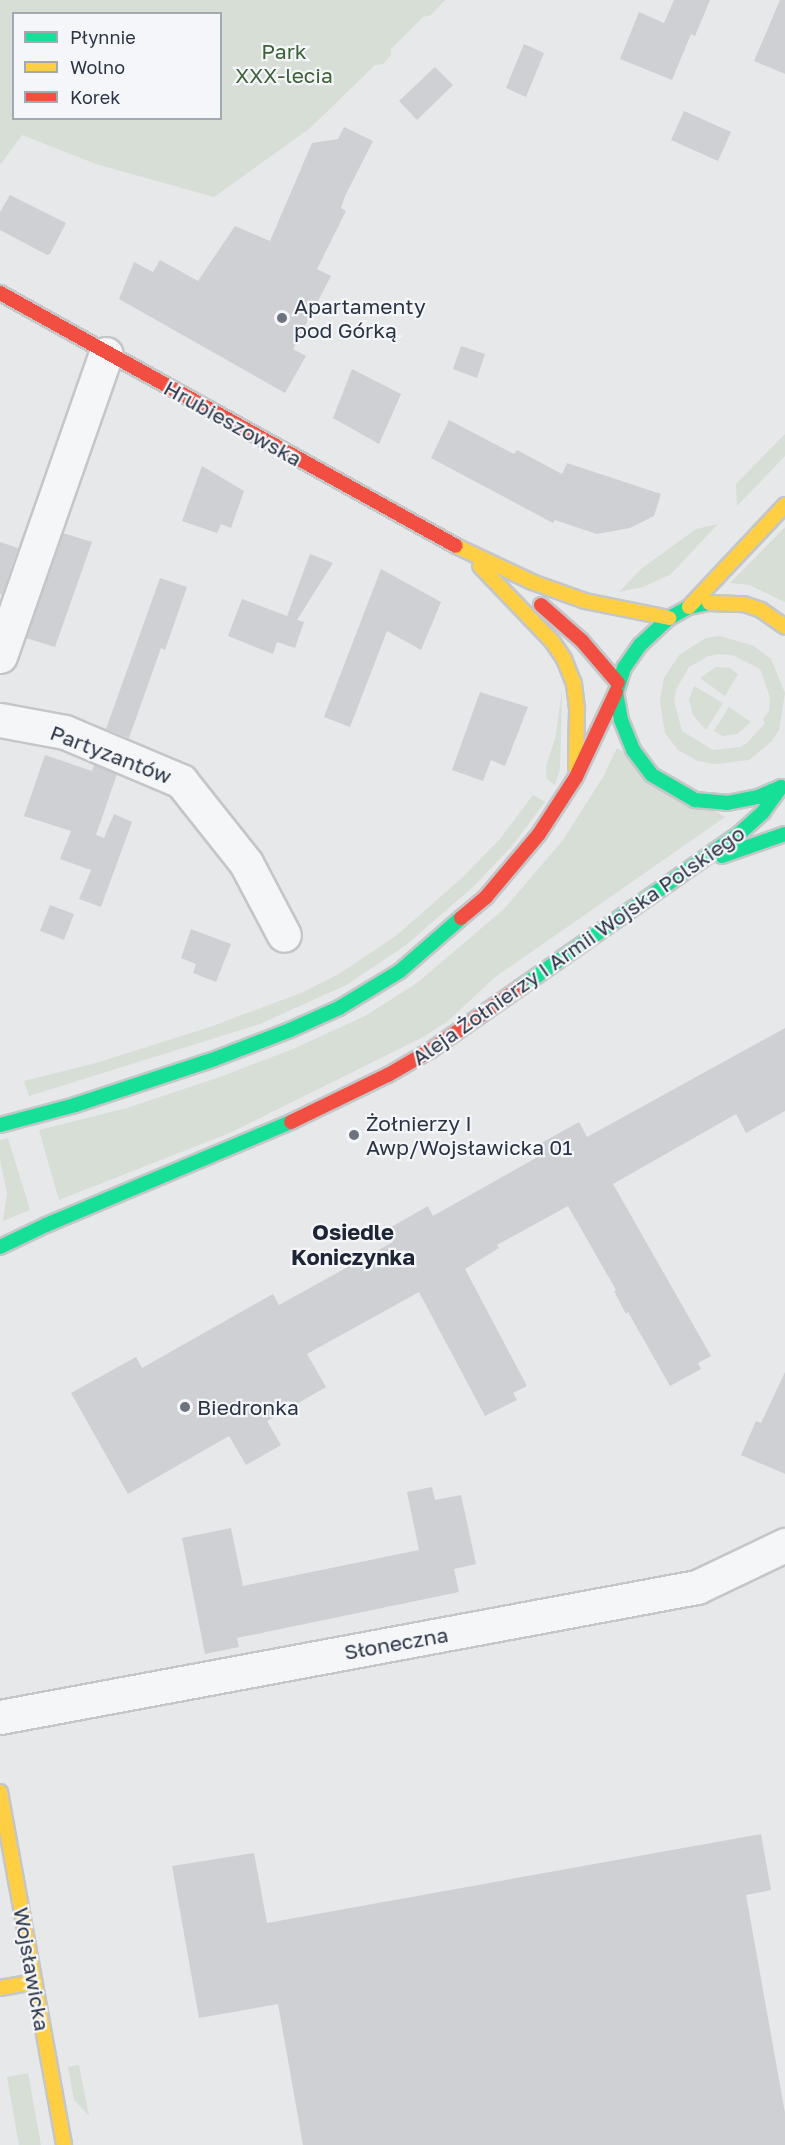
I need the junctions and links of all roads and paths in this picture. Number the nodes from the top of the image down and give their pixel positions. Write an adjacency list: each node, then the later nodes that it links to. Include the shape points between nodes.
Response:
1 (0, 293): 2 (main road, Hrubieszowska)
2 (106, 354): 4 (main road, Hrubieszowska); 8 (street)
3 (785, 505): 5 (main road)
4 (466, 552): 6 (main road, via 585,601); 9 (main road, via 565,625); 11 (main road, via 552,641 564,659 574,684 577,710)
5 (689, 607): 6 (main road); 7 (main road, via 716,602 744,604 761,610)
6 (669, 618): 9 (main road, via 640,645)
7 (785, 627)
8 (0, 656)
9 (617, 687): 11 (main road); 12 (main road, via 621,720 633,750 652,775 669,787 695,800 727,803 758,797)
10 (0, 720): 15 (street, Partyzantów, via 65,732 182,781 246,863)
11 (576, 777): 16 (main road, via 539,834 498,885 417,959 381,984 314,1020 212,1060)
12 (784, 786): 14 (main road, Aleja Żołnierzy I Armii Wojska Polskiego, via 763,812)
13 (785, 834): 14 (main road)
14 (700, 862): 17 (main road, Aleja Żołnierzy I Armii Wojska Polskiego, via 452,1037 403,1067 234,1149)
15 (284, 935)
16 (0, 1125)
17 (0, 1247)
18 (785, 1545): 19 (street, Słoneczna, via 697,1587)
19 (0, 1717)
20 (0, 1797): 21 (main road, Wojsławicka)
21 (34, 1982): 22 (main road); 23 (main road, Wojsławicka)
22 (0, 1988)
23 (64, 2145)

